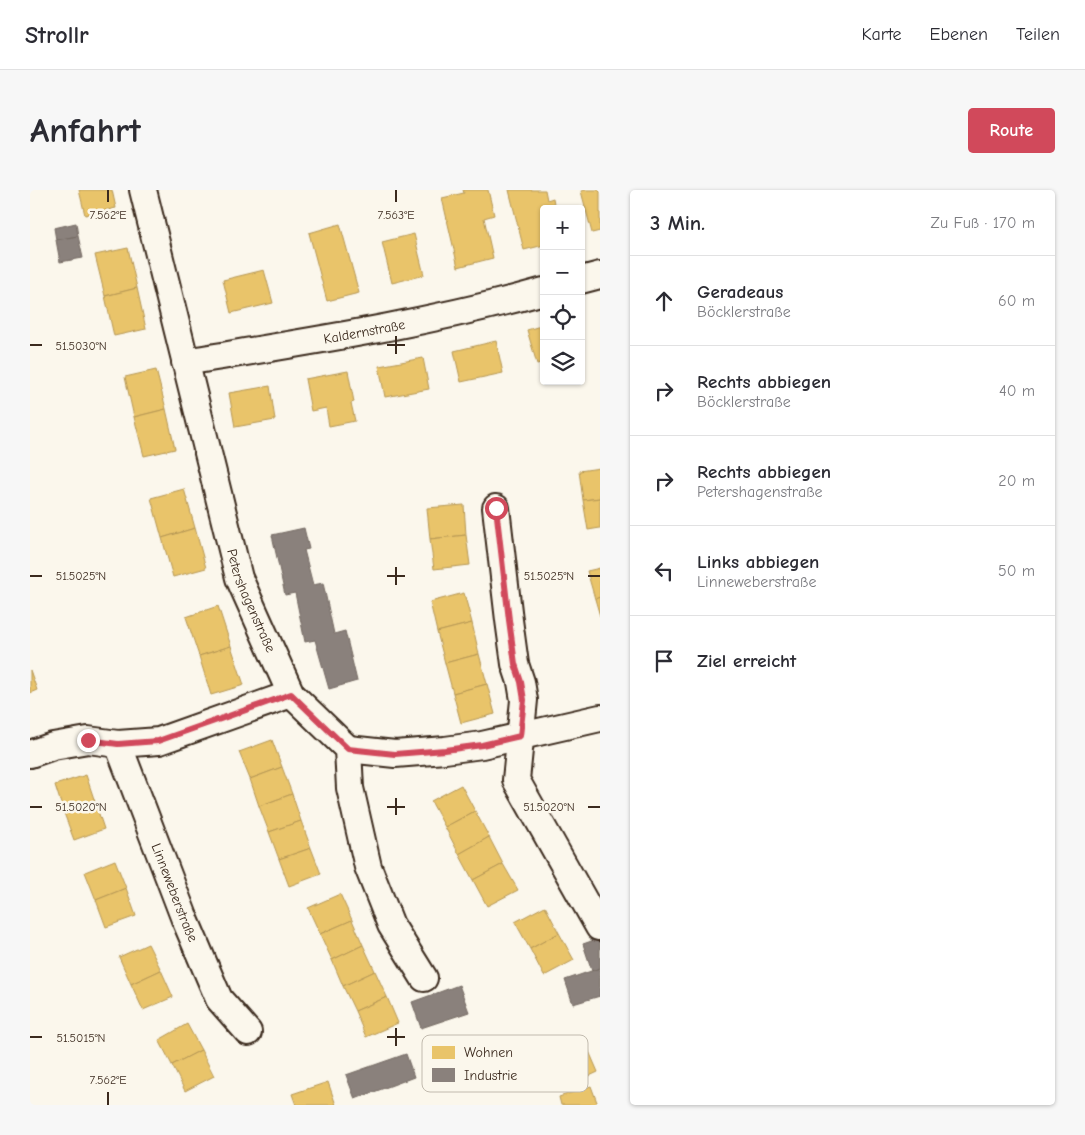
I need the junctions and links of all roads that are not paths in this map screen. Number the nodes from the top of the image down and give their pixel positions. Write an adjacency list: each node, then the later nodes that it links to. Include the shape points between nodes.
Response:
1 (144, 190): 5 (street, Petershagenstraße)
2 (600, 274): 3 (street)
3 (585, 279)
4 (540, 292): 5 (street, Kaldernstraße, via 405,325)
5 (185, 362): 7 (street, Petershagenstraße, via 240,578)
6 (496, 508): 9 (street, via 515,664 524,700)
7 (291, 694): 10 (street, via 158,741); 11 (street, Petershagenstraße)
8 (600, 718): 9 (street)
9 (520, 736): 11 (street, via 482,745 395,754); 13 (street, via 516,780)
10 (118, 744): 12 (street, via 88,740); 15 (street, Linneweberstraße, via 219,999)
11 (348, 749): 14 (street, via 350,788 368,866 391,925)
12 (30, 754)
13 (599, 927)
14 (424, 978)
15 (248, 1032)

